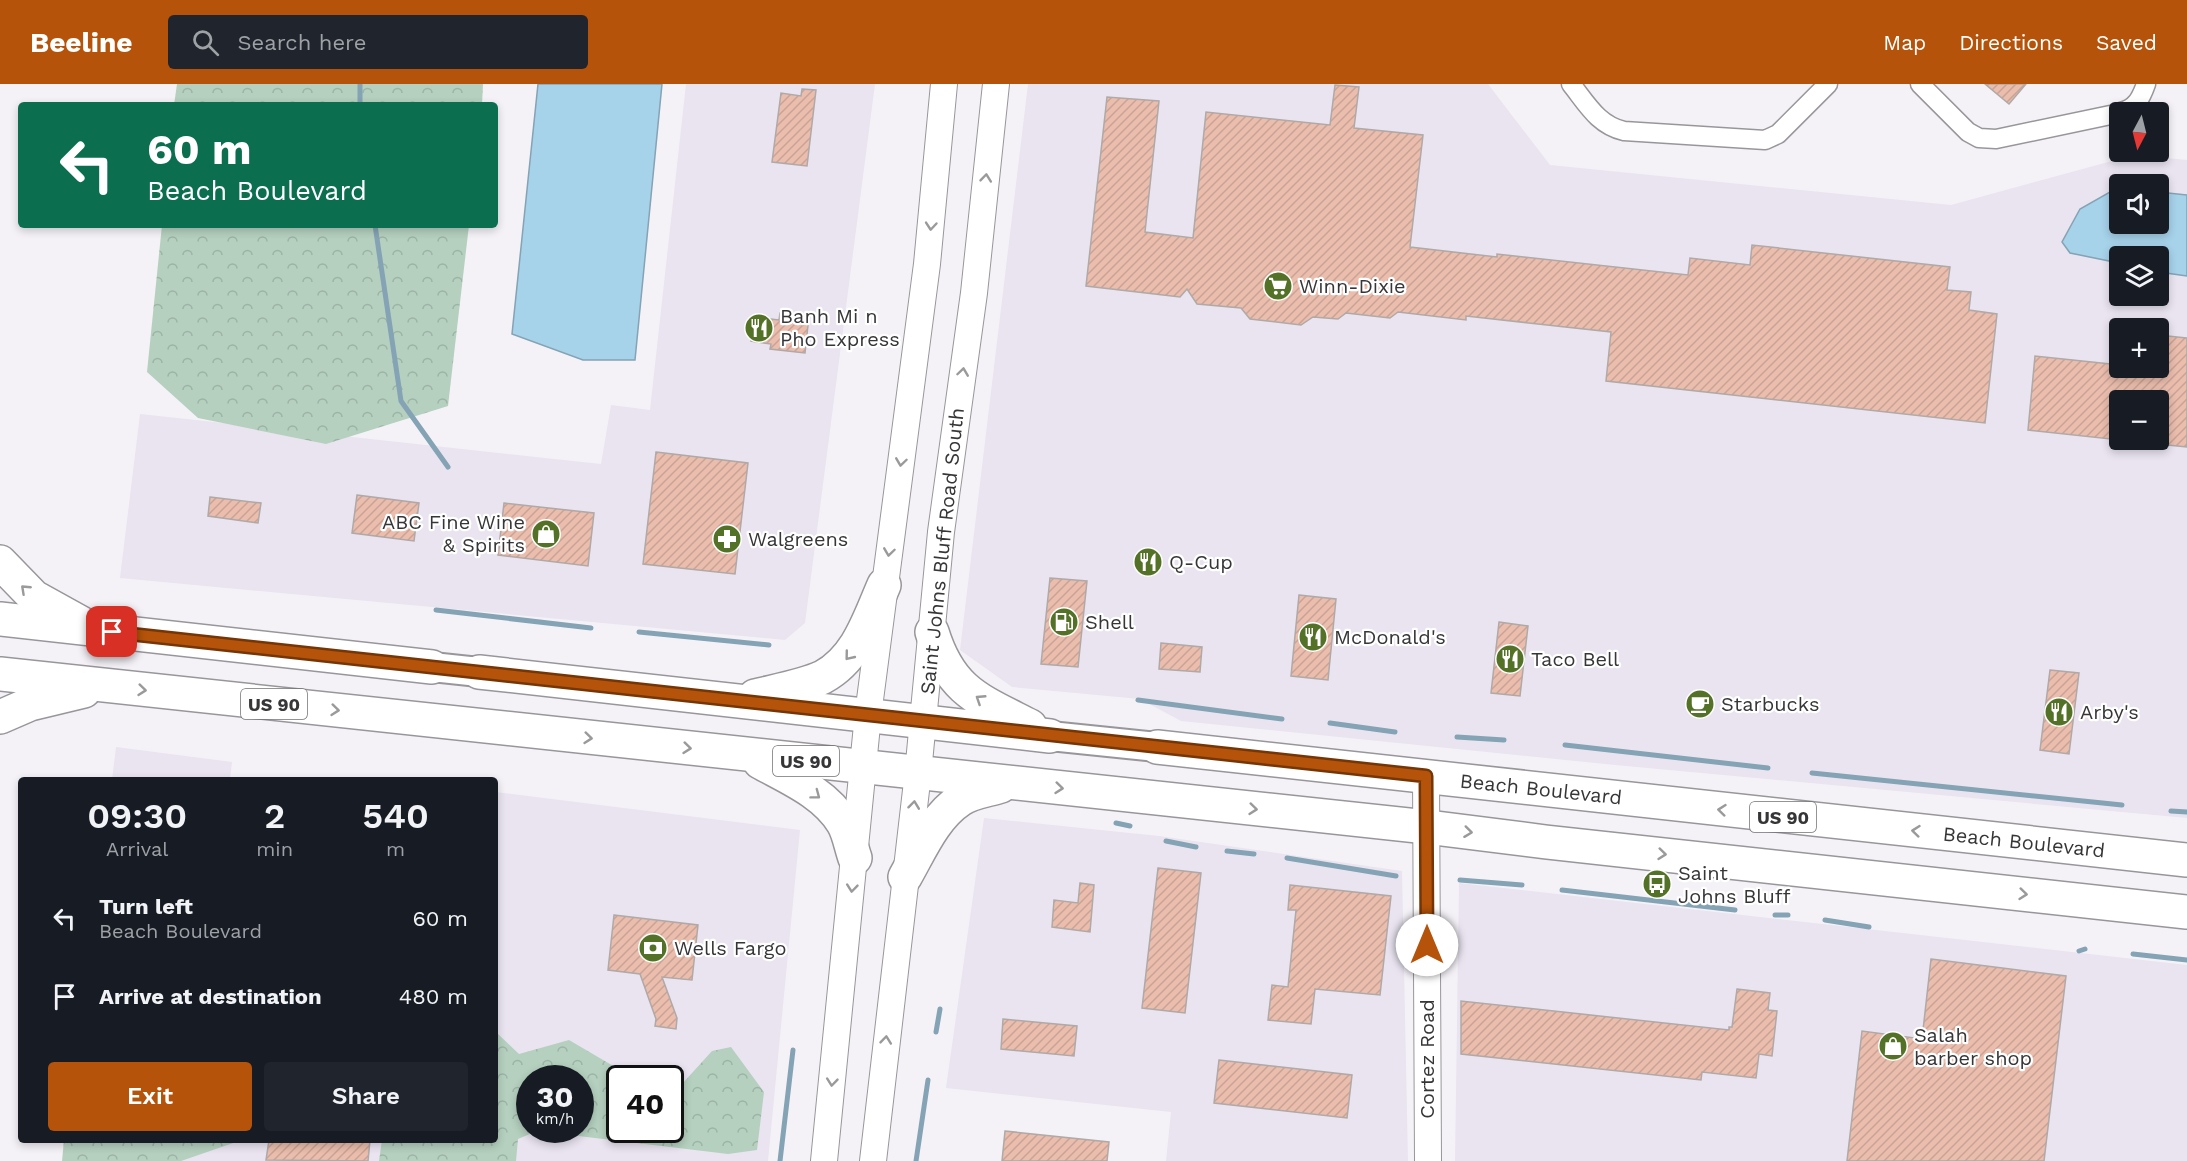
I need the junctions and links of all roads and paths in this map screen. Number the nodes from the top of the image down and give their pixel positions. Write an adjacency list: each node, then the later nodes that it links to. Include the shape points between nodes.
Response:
1 (944, 84): 10 (main road, one-way to 10, via 927,264)
2 (996, 84): 13 (main road, Saint Johns Bluff Road South, one-way to 2)
3 (1571, 84): 4 (street, via 1598,119 1612,128 1759,140 1778,134)
4 (1828, 84)
5 (1920, 84): 8 (street, via 1968,132 1979,138 1996,139)
6 (2146, 84): 7 (street)
7 (2139, 102)
8 (2109, 115)
9 (0, 562): 12 (highway, one-way to 9, via 34,597)
10 (884, 585): 18 (highway, one-way to 18, via 857,645 840,666 821,678); 19 (main road)
11 (0, 619): 12 (highway, Beach Boulevard / US 90)
12 (93, 629): 14 (highway, Beach Boulevard / US 90)
13 (932, 632): 21 (main road, Saint Johns Bluff Road South); 22 (highway, one-way to 13, via 981,701 959,684 947,670)
14 (432, 667): 15 (main road, Beach Boulevard / US 90)
15 (479, 672): 18 (highway, Beach Boulevard / US 90)
16 (0, 674): 17 (highway, US 90)
17 (106, 686): 20 (highway, via 30,704); 24 (highway, US 90, one-way to 24)
18 (738, 701): 19 (highway, Beach Boulevard / US 90)
19 (868, 715): 21 (highway, Beach Boulevard / US 90); 25 (main road)
20 (0, 717)
21 (923, 722): 22 (highway, Beach Boulevard / US 90); 26 (main road, Saint Johns Bluff Road South)
22 (1050, 736): 23 (main road, Beach Boulevard / US 90)
23 (1157, 747): 27 (highway, Beach Boulevard / US 90)
24 (748, 755): 25 (highway, US 90); 31 (highway, one-way to 31, via 813,792 834,809)
25 (864, 767): 26 (highway, US 90); 31 (main road)
26 (918, 772): 28 (highway, US 90); 33 (main road, Saint Johns Bluff Road South, one-way to 26)
27 (1426, 776): 29 (main road, Cortez Road); 30 (highway, Beach Boulevard / US 90, one-way to 27)
28 (1011, 783): 29 (highway, US 90, one-way to 29); 33 (highway, via 962,798 950,808 930,833)
29 (1427, 827): 34 (highway, US 90, one-way to 34); 38 (main road, Cortez Road)
30 (2141, 855): 32 (highway, Beach Boulevard / US 90); 34 (highway)
31 (855, 858): 36 (main road, one-way to 36)
32 (2187, 860)
33 (905, 877): 37 (main road, Saint Johns Bluff Road South, one-way to 33)
34 (2129, 905): 35 (highway, US 90)
35 (2187, 912)
36 (824, 1161)
37 (873, 1161)
38 (1428, 1161)

